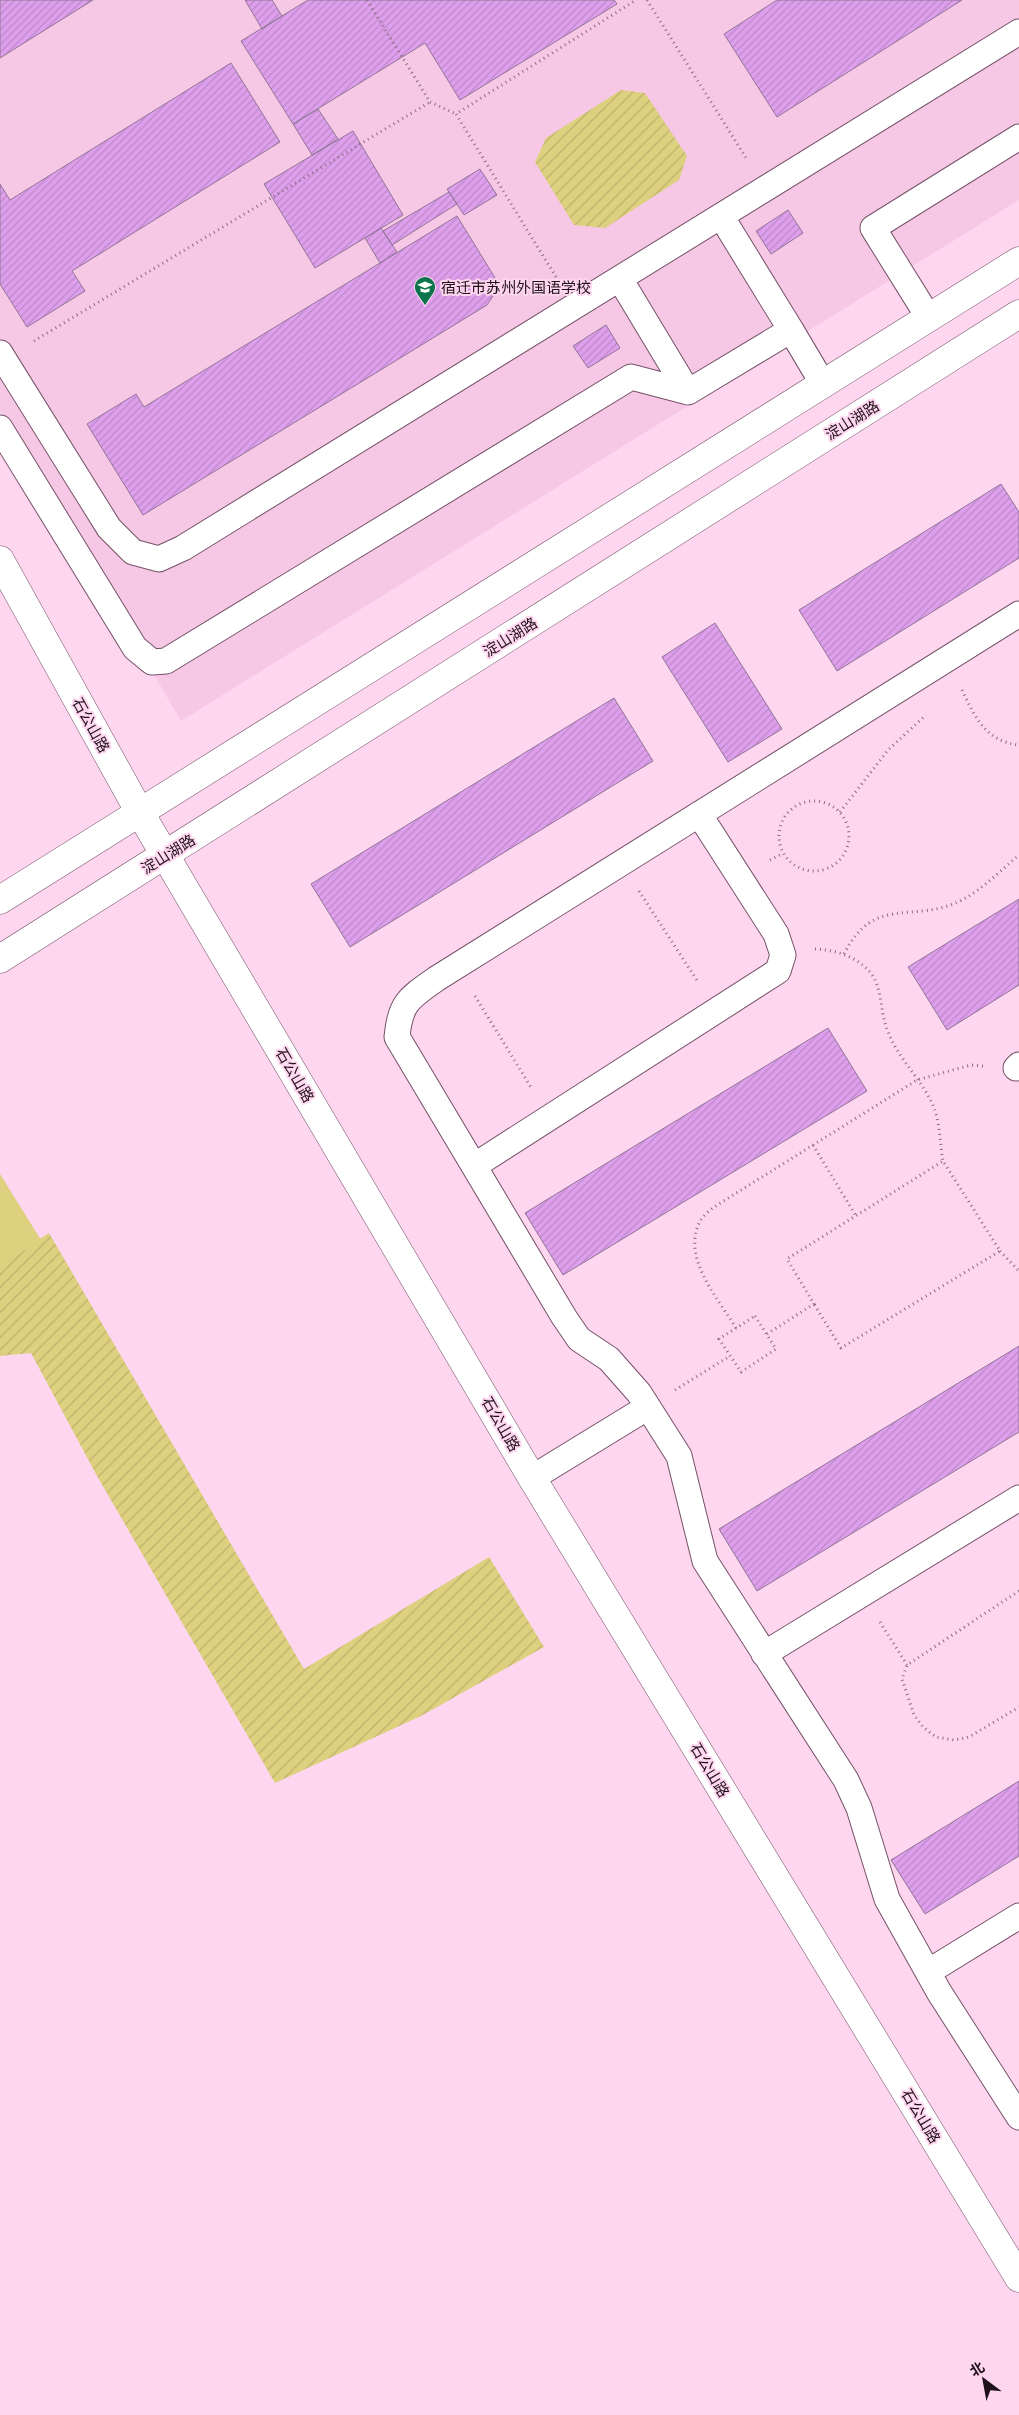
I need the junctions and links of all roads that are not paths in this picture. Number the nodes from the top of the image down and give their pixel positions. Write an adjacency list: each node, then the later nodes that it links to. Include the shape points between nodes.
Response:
1 (1019, 32): 3 (lane)
2 (1019, 137): 7 (lane, via 873,228)
3 (721, 216): 5 (lane); 8 (lane)
4 (1019, 261): 7 (street)
5 (620, 279): 9 (lane, via 183,548 159,559 133,552 109,528); 11 (lane)
6 (1019, 314): 17 (street, 淀山湖路)
7 (929, 318): 10 (street)
8 (791, 330): 10 (lane); 11 (lane)
9 (2, 356)
10 (823, 384): 15 (street)
11 (688, 392): 12 (lane, via 631,377 166,661 152,662 135,648)
12 (0, 428)
13 (0, 560): 15 (street, 石公山路)
14 (1019, 614): 16 (lane)
15 (139, 811): 17 (street, 石公山路); 18 (street)
16 (699, 814): 20 (lane, via 415,993 399,1014 397,1037); 20 (lane, via 776,934 783,955 778,971)
17 (166, 855): 19 (street, 淀山湖路); 22 (street, 石公山路)
18 (0, 900)
19 (0, 959)
20 (474, 1166): 21 (lane, via 579,1339 609,1359)
21 (648, 1407): 22 (lane); 24 (lane, via 679,1456 705,1561)
22 (532, 1478): 28 (street, 石公山路)
23 (1019, 1498): 24 (lane)
24 (764, 1654): 26 (lane, via 846,1780 859,1808 887,1899)
25 (1019, 1916): 26 (lane)
26 (928, 1972): 27 (lane)
27 (1019, 2117)
28 (1019, 2278)

